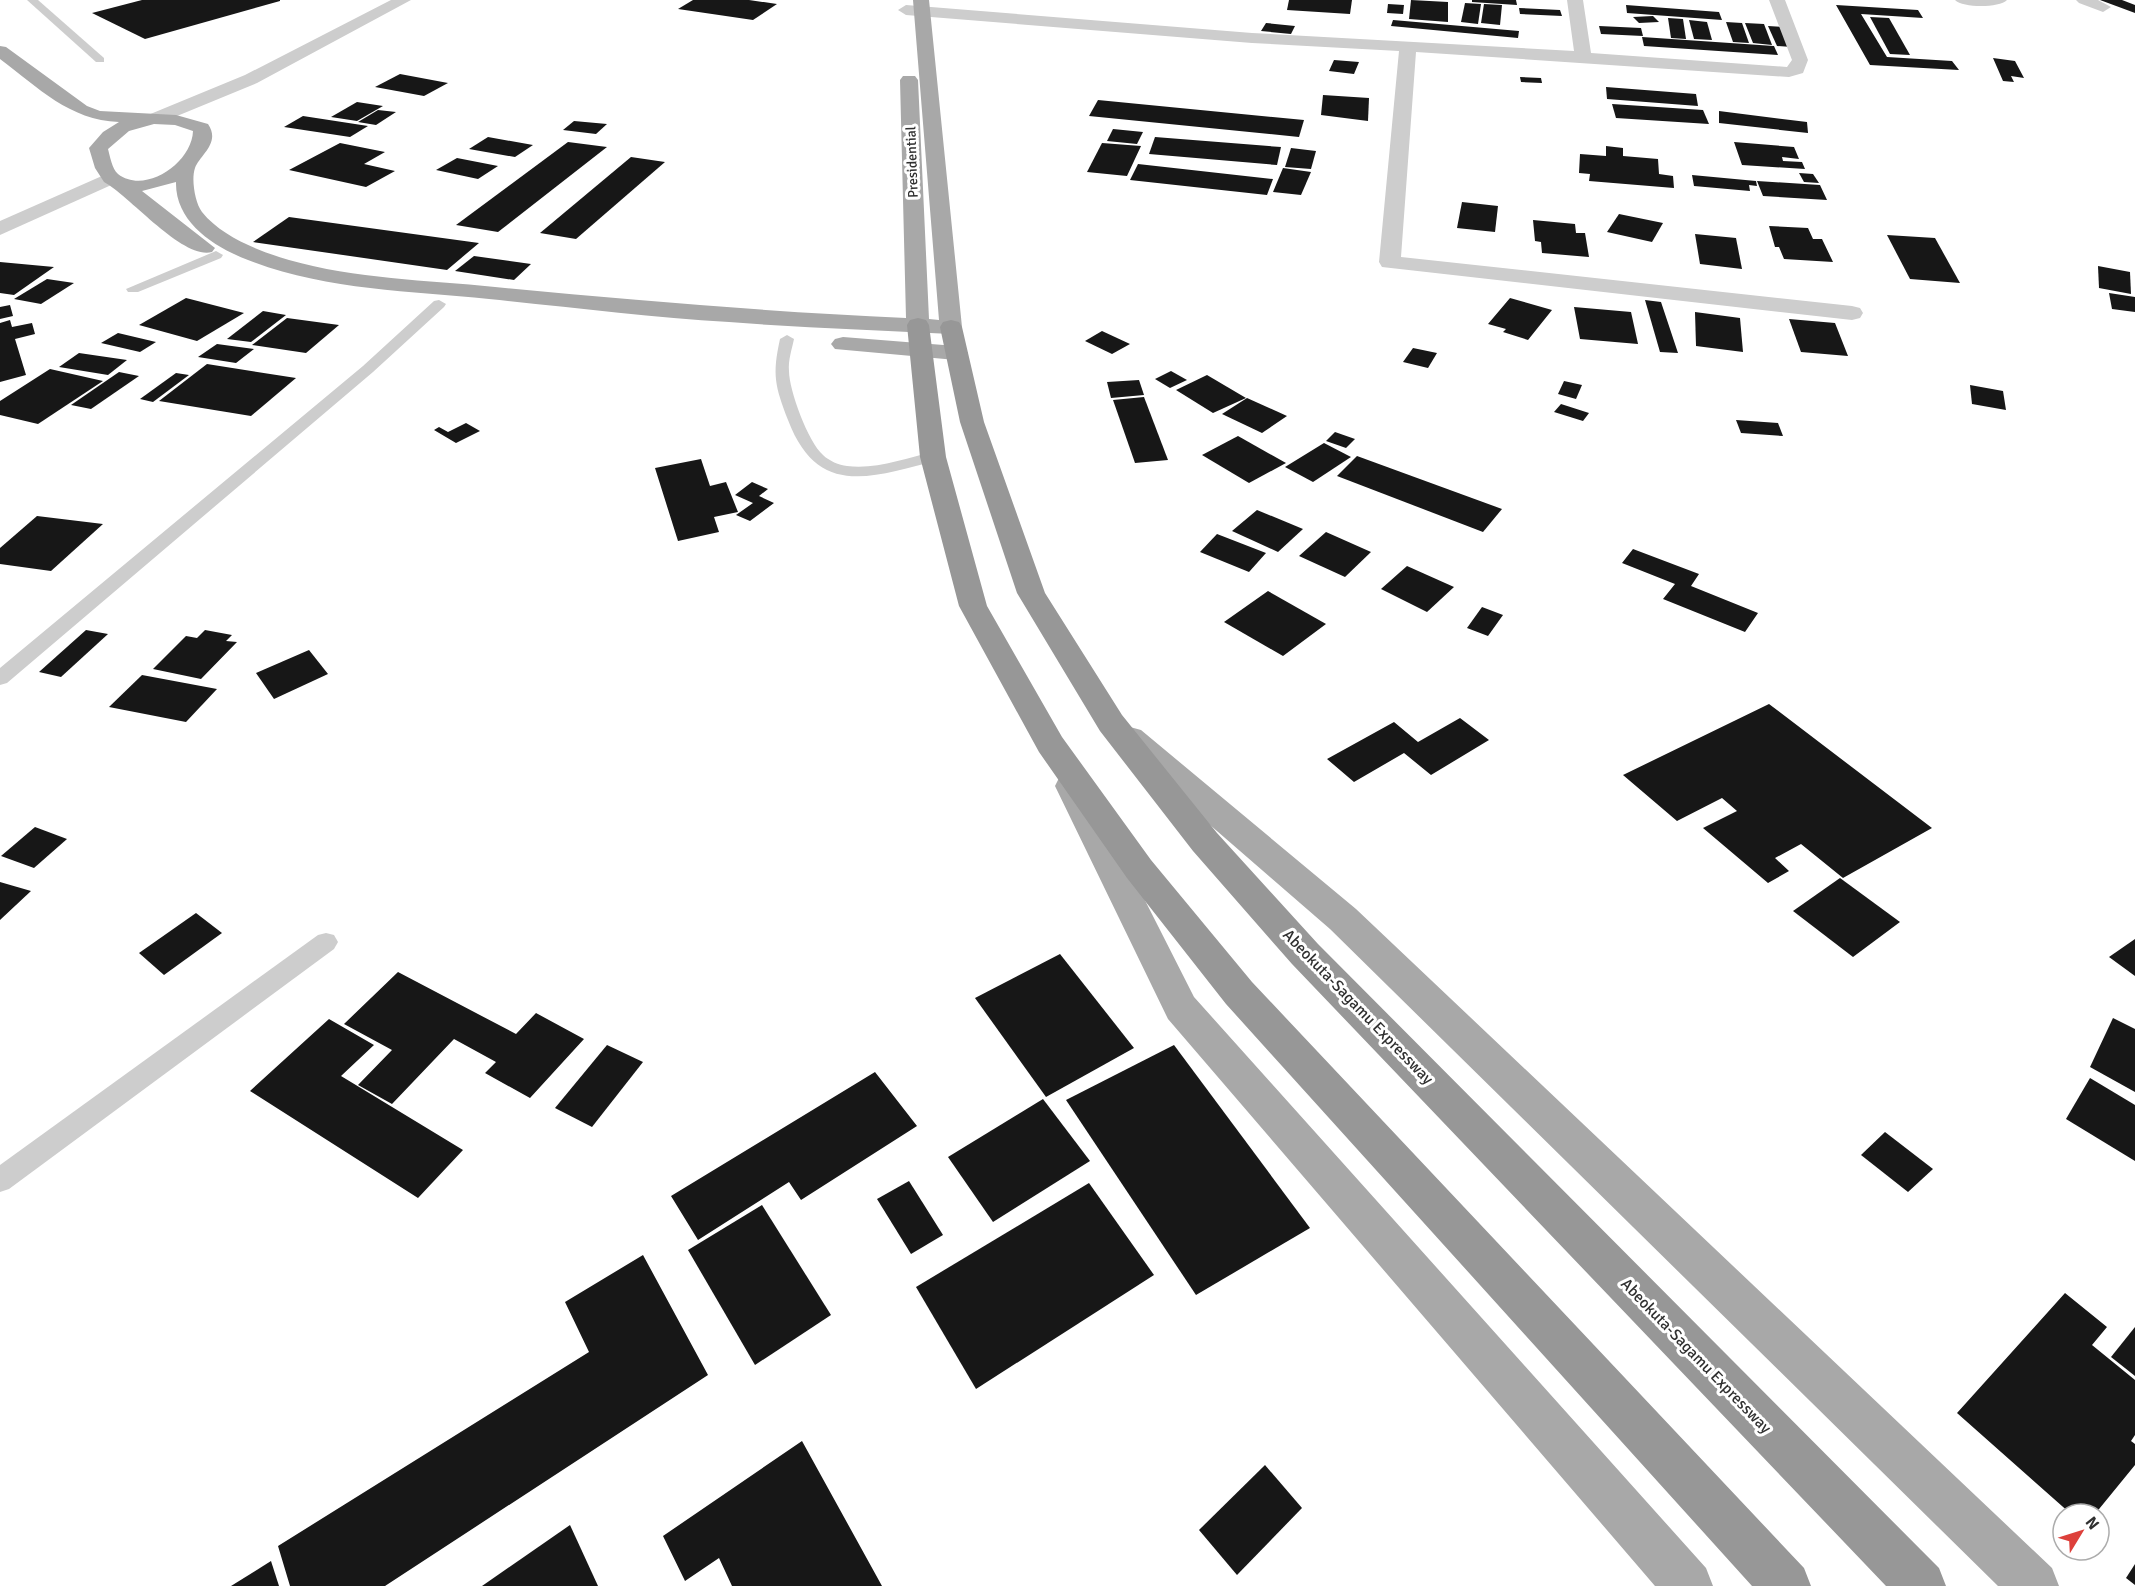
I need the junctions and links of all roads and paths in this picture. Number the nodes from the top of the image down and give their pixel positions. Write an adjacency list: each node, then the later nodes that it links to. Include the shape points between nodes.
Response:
1 (32, 0): 13 (lane)
2 (403, 0): 15 (street)
3 (1575, 0): 12 (street)
4 (1777, 0): 12 (street, via 1800,60 1797,69 1789,72)
5 (1963, 0): 6 (street)
6 (1999, 0)
7 (2084, 0): 9 (street)
8 (914, 5): 10 (street, via 1252,38); 28 (main road); 29 (main road, Presidential)
9 (2103, 7)
10 (1408, 47): 12 (street); 27 (street, via 1390,262)
11 (0, 51): 17 (main road, via 81,111 98,116)
12 (1583, 57)
13 (100, 60)
14 (0, 71): 16 (main road)
15 (251, 79): 17 (street); 18 (street)
16 (35, 99)
17 (154, 119): 18 (main road, via 176,120); 20 (main road, via 111,133)
18 (202, 128): 21 (main road, via 204,137 196,159)
19 (82, 135): 20 (main road)
20 (98, 148): 22 (main road, via 104,168)
21 (186, 169): 22 (main road, via 157,182); 29 (main road, via 190,211 232,244 285,265 370,279 813,321)
22 (116, 181): 23 (street); 24 (main road, via 189,239)
23 (0, 229)
24 (216, 255): 25 (lane); 26 (main road, via 262,277 300,286)
25 (133, 289)
26 (439, 304): 30 (main road); 33 (lane, via 368,369)
27 (1852, 313)
28 (951, 327): 29 (main road); 31 (highway, Abeokuta-Sagamu Expressway)
29 (918, 338): 30 (main road); 31 (main road); 32 (highway)
30 (787, 339): 32 (lane, via 781,372 800,438 818,462 837,470 865,471)
31 (956, 353): 34 (highway, Abeokuta-Sagamu Expressway, via 972,422 1031,593)
32 (933, 457): 35 (highway, via 973,606)
33 (0, 678)
34 (1112, 723): 40 (highway, Abeokuta-Sagamu Expressway, via 1205,842 1305,954); 41 (main road, via 1343,919)
35 (1050, 744): 38 (main road, via 1181,1008); 39 (highway, via 1139,869 1239,993)
36 (326, 942): 37 (lane)
37 (0, 1180)
38 (1688, 1586)
39 (1786, 1586)
40 (1921, 1586)
41 (2034, 1586)

